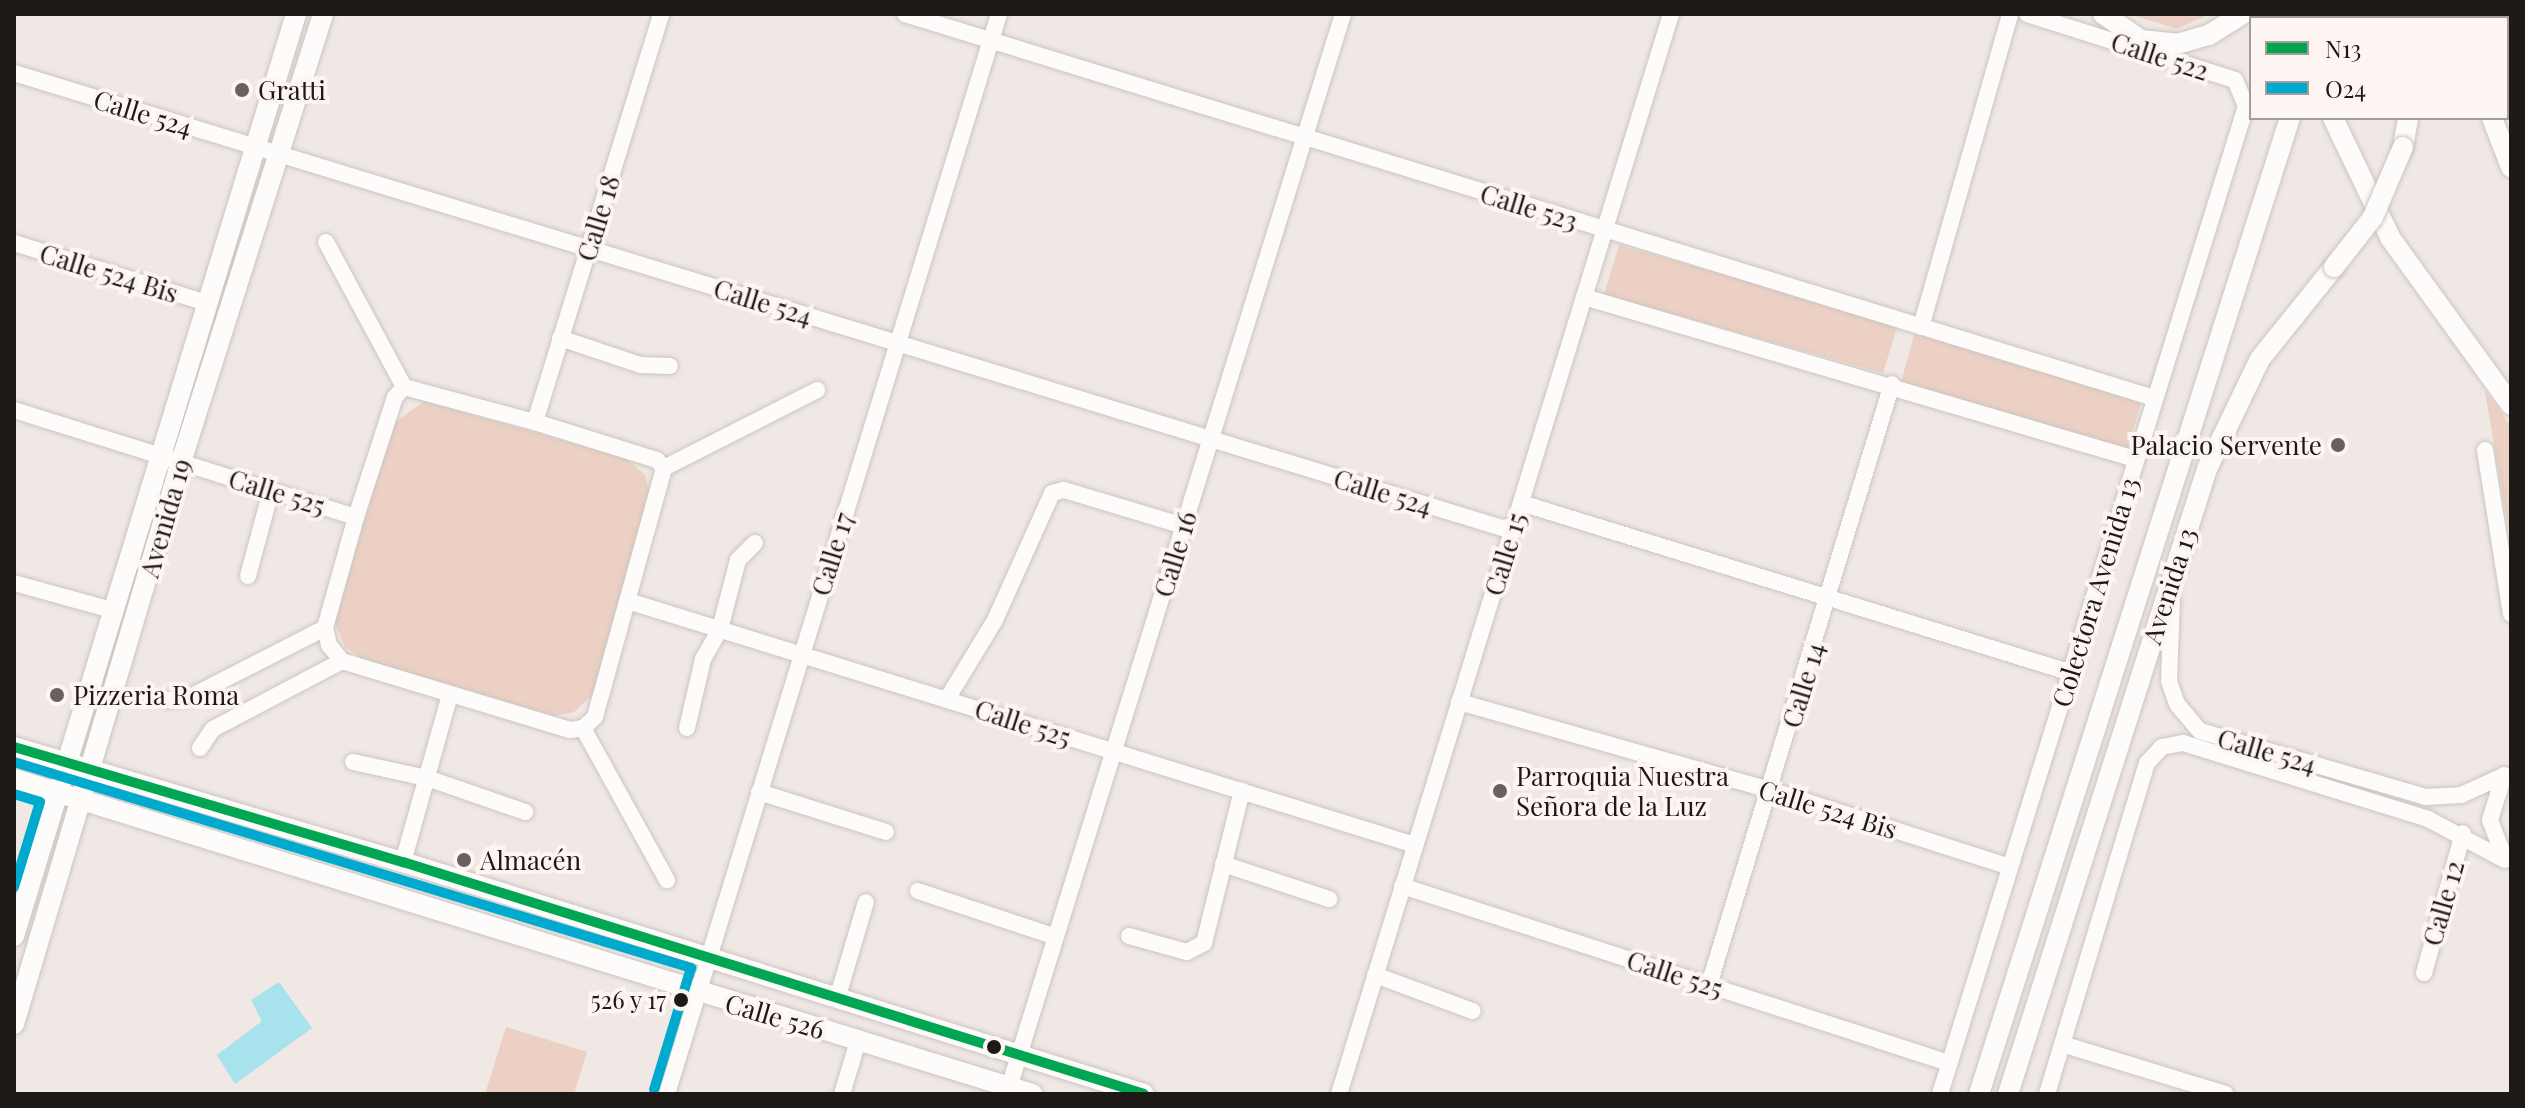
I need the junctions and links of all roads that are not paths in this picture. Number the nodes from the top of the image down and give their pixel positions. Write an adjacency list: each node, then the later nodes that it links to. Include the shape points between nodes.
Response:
1 (296, 14): 20 (main road, Avenida 19)
2 (323, 14): 21 (main road, Avenida 19)
3 (661, 14): 26 (street, Calle 18)
4 (905, 14): 12 (street, Calle 523)
5 (999, 14): 12 (street, Calle 17)
6 (1343, 14): 19 (street, Calle 16)
7 (1671, 14): 23 (street, Calle 15)
8 (2010, 14): 29 (street)
9 (2027, 14): 14 (street, Calle 522, via 2235,80)
10 (2103, 14): 11 (main road, via 2141,40 2177,44 2209,35)
11 (2242, 14)
12 (991, 40): 19 (street, Calle 523); 31 (street, Calle 17)
13 (14, 73): 20 (street, Calle 524)
14 (2243, 91): 36 (street, Colectora Avenida 13, via 2244,119)
15 (2289, 120): 119 (main road, Avenida 13)
16 (2334, 120): 37 (main road, via 2391,239)
17 (2408, 120): 52 (main road, Avenida 13, bridge, via 2403,147 2373,217 2260,359 2219,439)
18 (2493, 120): 22 (main road)
19 (1305, 139): 23 (street, Calle 523); 40 (street, Calle 16)
20 (255, 147): 21 (street, Calle 524); 28 (main road, Avenida 19)
21 (281, 153): 26 (street, Calle 524); 44 (main road, Avenida 19)
22 (2511, 167)
23 (1604, 230): 27 (street, Calle 15); 29 (street, Calle 523)
24 (326, 242): 34 (street)
25 (14, 243): 28 (street, Calle 524 Bis)
26 (588, 249): 30 (street, Calle 18); 31 (street, Calle 524)
27 (1584, 297): 33 (street); 47 (street, Calle 15)
28 (204, 302): 42 (main road, Avenida 19)
29 (1921, 327): 36 (street, Calle 523)
30 (560, 338): 32 (street, via 640,365); 39 (street, Calle 18)
31 (896, 343): 40 (street, Calle 524); 61 (street, Calle 17)
32 (670, 366)
33 (1892, 384): 43 (street); 55 (street, Calle 14)
34 (404, 387): 39 (street); 48 (street, via 395,397)
35 (817, 390): 45 (street)
36 (2154, 398): 43 (street, Colectora Avenida 13)
37 (2511, 405)
38 (14, 410): 42 (street, Calle 525)
39 (535, 422): 45 (street, via 657,460)
40 (1211, 439): 49 (street, Calle 16); 50 (street, Calle 524)
41 (2485, 450): 58 (street)
42 (158, 456): 44 (street, Calle 525); 57 (main road, Avenida 19)
43 (2135, 459): 63 (street, Colectora Avenida 13)
44 (181, 462): 46 (street, Calle 525); 75 (main road, Avenida 19)
45 (664, 468): 56 (street)
46 (271, 491): 48 (street, Calle 525); 53 (street)
47 (1521, 503): 50 (street, Calle 15); 55 (street)
48 (356, 517): 59 (street)
49 (1184, 526): 65 (street, via 1064,490 1052,493 995,620); 72 (street, Calle 16)
50 (1512, 531): 67 (street, Calle 15)
51 (755, 543): 60 (street, via 738,560)
52 (2175, 564): 76 (street, Calle 524, via 2169,681 2177,704 2200,731 2425,797 2461,795); 120 (main road, Avenida 13)
53 (248, 576)
54 (14, 583): 57 (street)
55 (1830, 598): 63 (street); 79 (street, Calle 14)
56 (631, 602): 60 (street, Calle 525); 68 (street, via 595,717)
57 (112, 610): 74 (main road, Avenida 19)
58 (2511, 614)
59 (325, 628): 62 (street); 66 (street, via 192,696)
60 (720, 629): 61 (street, Calle 525); 69 (street, via 703,659)
61 (801, 655): 65 (street, Calle 525); 81 (street, Calle 17)
62 (342, 661): 64 (street); 71 (street, via 213,729)
63 (2072, 673): 91 (street, Colectora Avenida 13)
64 (450, 695): 68 (street, via 570,730); 77 (street)
65 (947, 699): 72 (street, Calle 525)
66 (169, 700)
67 (1459, 702): 79 (street, Calle 524 Bis); 87 (street, Calle 15)
68 (583, 728): 92 (street)
69 (687, 728)
70 (14, 747): 74 (main road, Calle 526)
71 (200, 748)
72 (1114, 752): 80 (street, Calle 525); 99 (street, Calle 16)
73 (353, 762): 77 (street)
74 (67, 763): 75 (main road, Calle 526); 82 (main road, Avenida 19)
75 (92, 771): 83 (main road, Avenida 19); 88 (main road, Calle 526)
76 (2507, 772): 89 (street, via 2490,820)
77 (427, 778): 84 (street); 88 (street)
78 (14, 779): 82 (main road, Calle 526)
79 (1770, 790): 91 (street, Calle 524 Bis); 103 (street, Calle 14)
80 (1242, 791): 87 (street, Calle 525); 90 (street)
81 (759, 792): 85 (street); 100 (street, Calle 17)
82 (57, 793): 83 (main road, Calle 526); 97 (main road, Avenida 19)
83 (84, 802): 104 (main road, Calle 526); 107 (main road, Avenida 19)
84 (525, 812)
85 (886, 832)
86 (2463, 833): 89 (street, Calle 524); 101 (street, Calle 12); 109 (street, Calle 524, via 2183,743 2162,747 2147,763)
87 (1415, 845): 93 (street, Calle 15)
88 (403, 862): 100 (main road, Calle 526)
89 (2508, 863)
90 (1223, 864): 95 (street); 98 (street, via 1204,943 1187,952)
91 (2010, 867): 111 (street, Colectora Avenida 13)
92 (667, 880)
93 (1402, 886): 102 (street, Calle 15); 103 (street, Calle 525)
94 (918, 891): 99 (street)
95 (1329, 899)
96 (866, 902): 105 (street)
97 (14, 936)
98 (1129, 936)
99 (1056, 937): 110 (street, Calle 16)
100 (708, 959): 104 (street, Calle 17); 105 (main road, Calle 526)
101 (2424, 973)
102 (1375, 975): 106 (street); 113 (street, Calle 15)
103 (1709, 985): 111 (street, Calle 525)
104 (697, 993): 108 (main road, Calle 526); 114 (street, Calle 17)
105 (837, 999): 110 (main road, Calle 526)
106 (1473, 1011)
107 (14, 1024)
108 (858, 1041): 112 (main road, Calle 526); 115 (street)
109 (2062, 1044): 121 (street); 122 (street)
110 (1019, 1055): 112 (street, Calle 16); 117 (main road, Calle 526)
111 (1949, 1063): 118 (street, Colectora Avenida 13)
112 (1008, 1090): 116 (main road, Calle 526)
113 (1345, 1092)
114 (667, 1094)
115 (842, 1094)
116 (1032, 1094)
117 (1144, 1094)
118 (1940, 1094)
119 (1979, 1094)
120 (2008, 1094)
121 (2047, 1094)
122 (2226, 1094)

